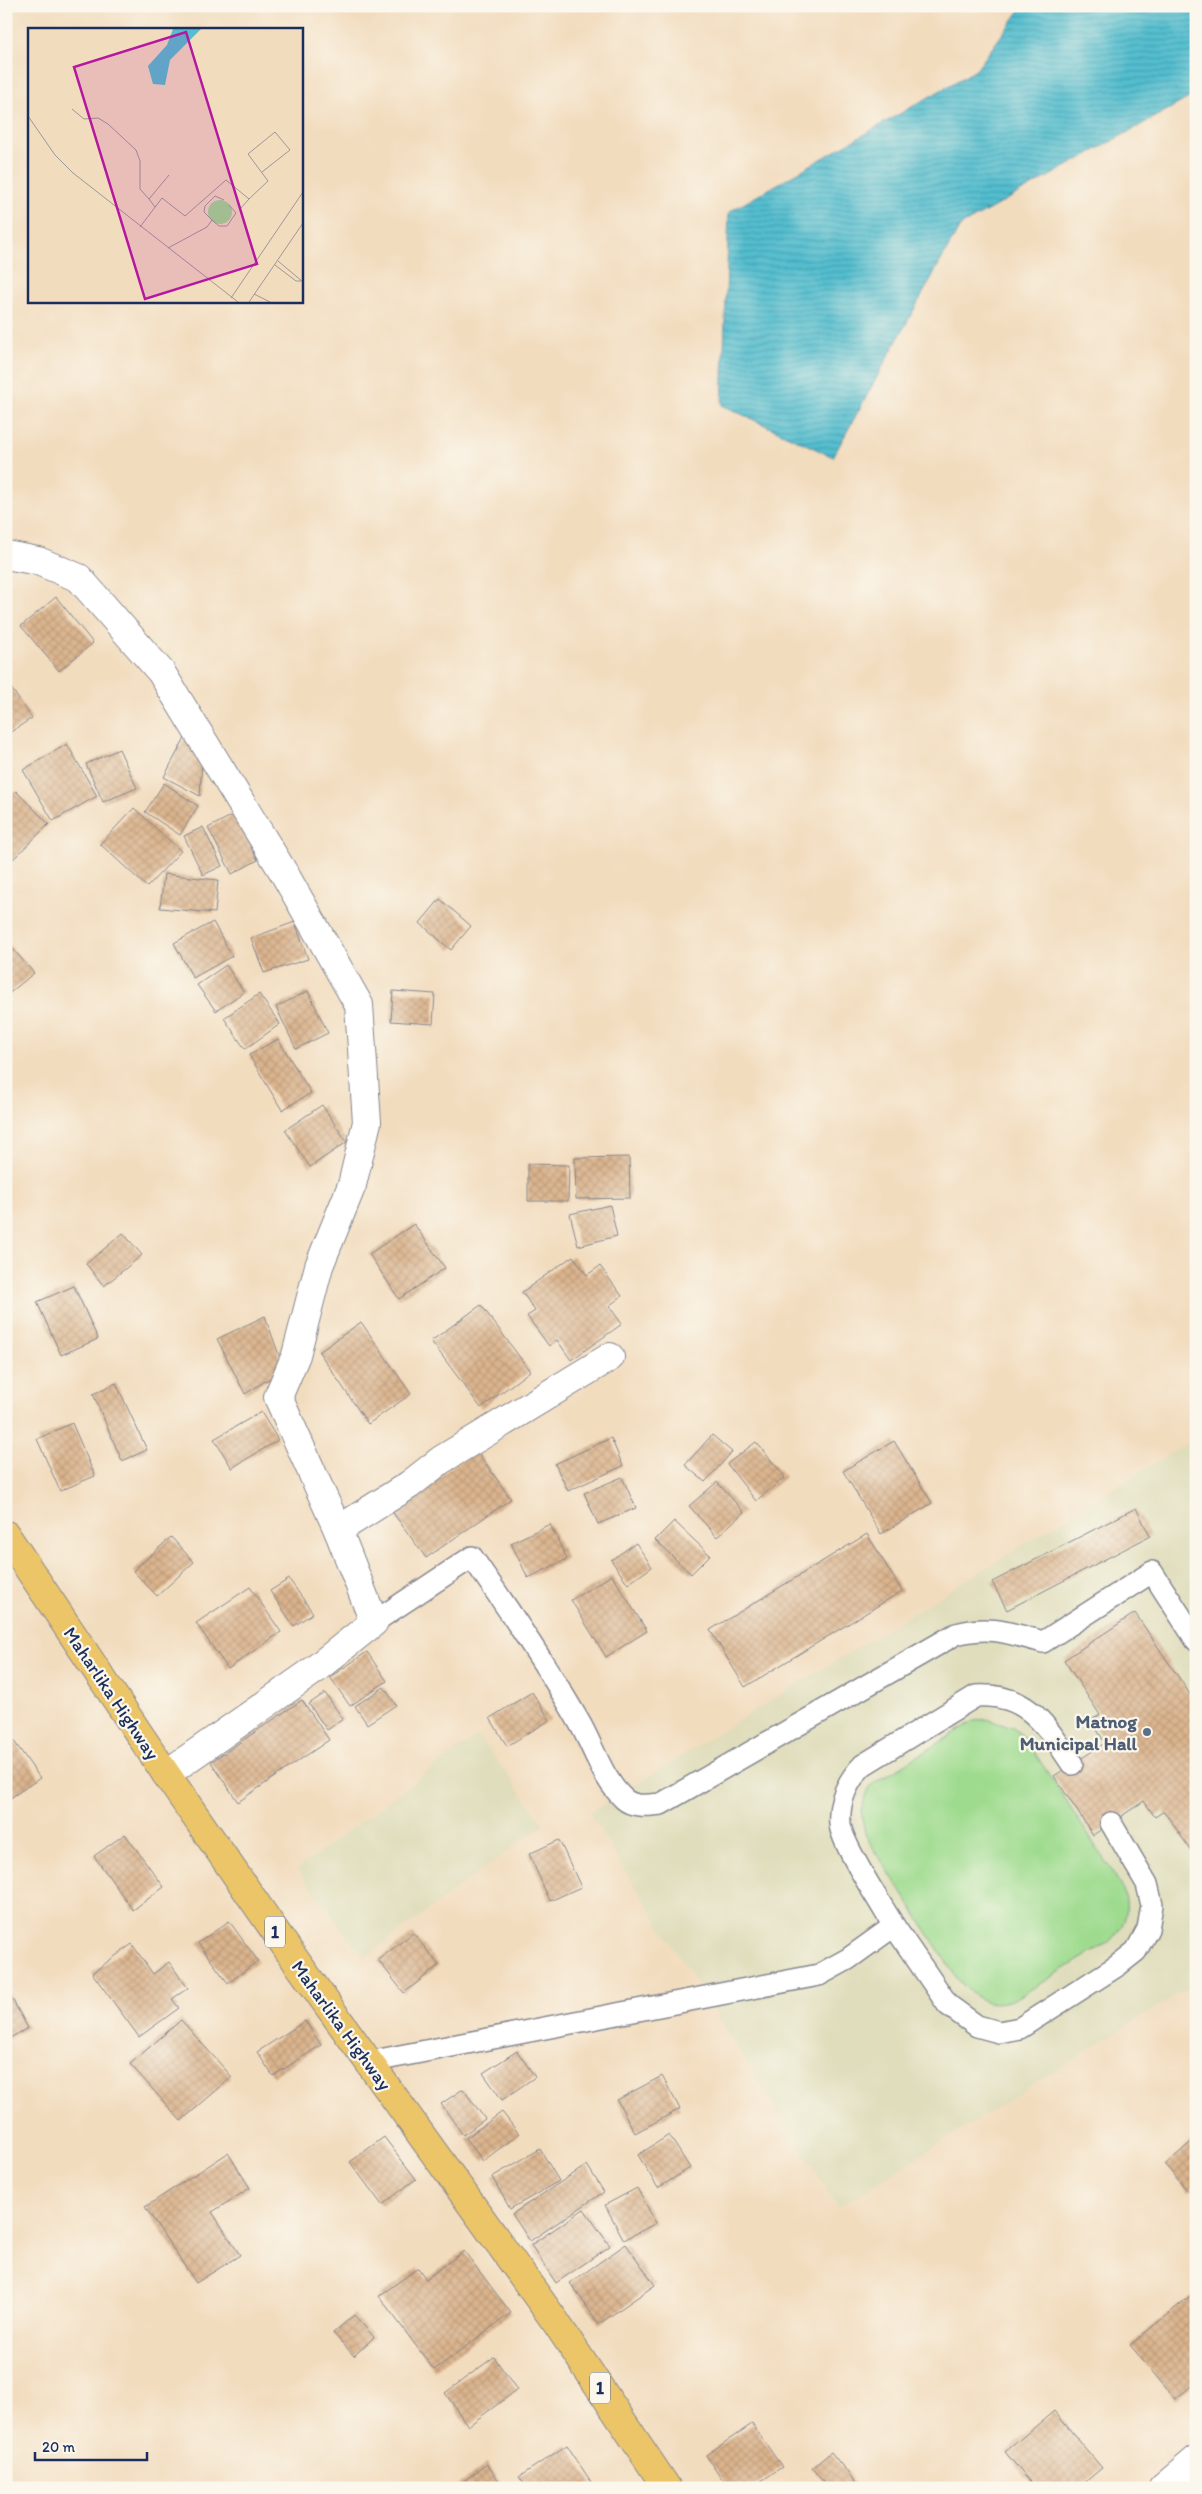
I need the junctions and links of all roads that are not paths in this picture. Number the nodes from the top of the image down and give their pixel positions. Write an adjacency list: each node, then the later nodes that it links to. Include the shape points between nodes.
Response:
1 (6, 554): 3 (street, via 79,578 161,672 284,873 359,1005 367,1122 352,1185 319,1266 296,1355 278,1397)
2 (610, 1356): 3 (street, via 441,1460 409,1485)
3 (338, 1530): 5 (street)
4 (6, 1535): 8 (highway, Maharlika Highway / 1)
5 (374, 1622): 6 (lane, via 472,1557 525,1632 579,1721 608,1778 625,1800 641,1806 661,1804 956,1634 978,1628 1043,1642 1152,1572); 8 (street, via 313,1671)
6 (1196, 1640)
7 (1072, 1764): 10 (lane, via 1044,1723 1029,1710 1010,1698 992,1695 976,1696 863,1765 851,1777 844,1795 840,1824 846,1842)
8 (166, 1774): 11 (highway, Maharlika Highway / 1)
9 (1111, 1823): 10 (lane, via 1147,1884 1152,1905 1148,1929 1136,1951 1117,1966 1020,2028 999,2032 977,2026 948,2005)
10 (894, 1926): 11 (lane, via 819,1975)
11 (369, 2062): 13 (highway, Maharlika Highway / 1, via 555,2322)
12 (1196, 2460): 14 (street)
13 (667, 2488)
14 (1163, 2488)

